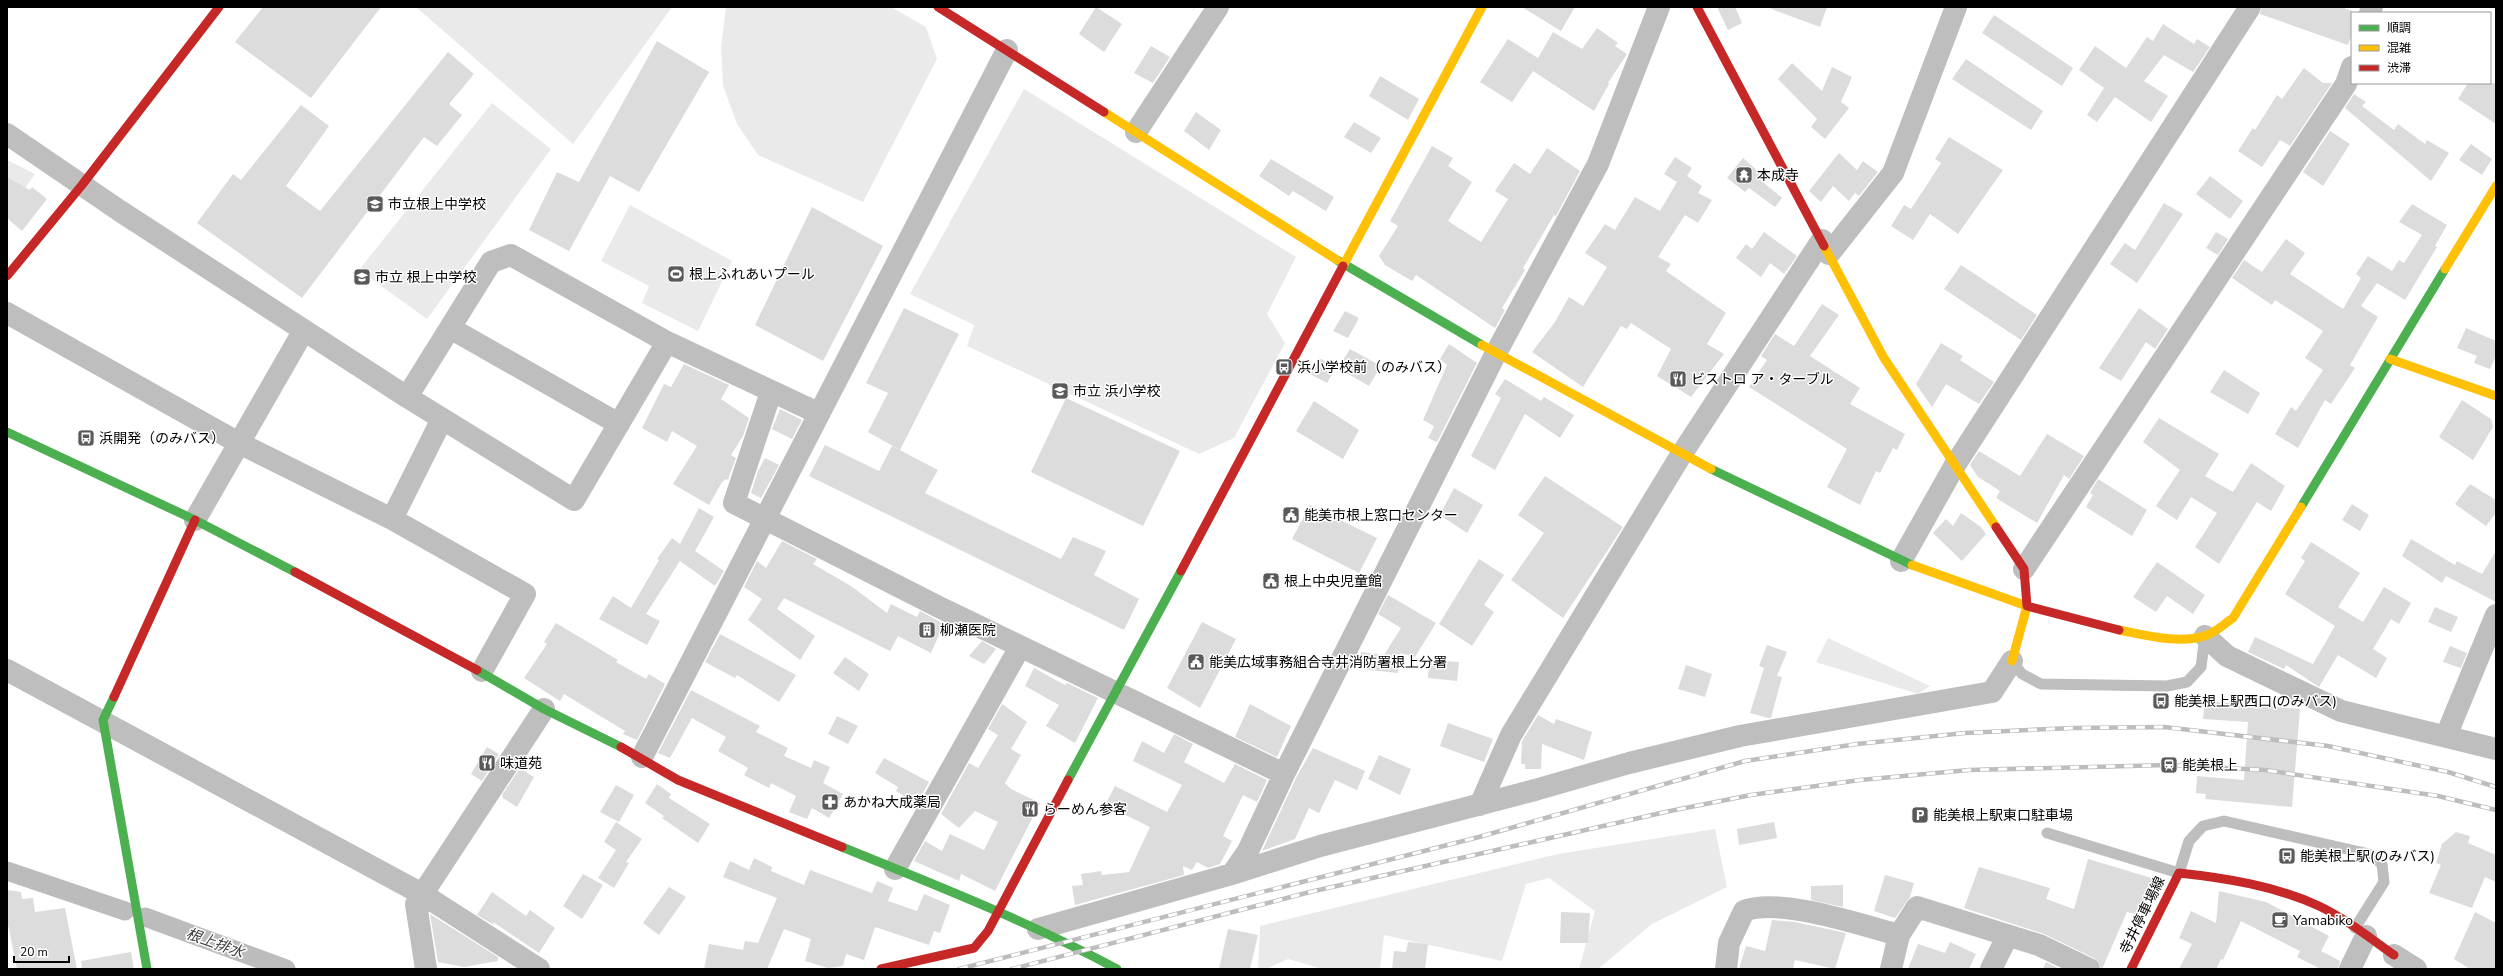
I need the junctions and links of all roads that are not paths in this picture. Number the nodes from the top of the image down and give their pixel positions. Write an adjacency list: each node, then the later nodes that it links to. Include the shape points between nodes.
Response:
1 (219, 7): 13 (street)
2 (1218, 7): 11 (street)
3 (1482, 7): 16 (street)
4 (1659, 7): 22 (street, via 1598,164)
5 (1697, 7): 15 (street)
6 (1956, 7): 15 (street, via 1893,173)
7 (2250, 7): 33 (street)
8 (949, 10): 9 (street)
9 (1007, 50): 11 (street); 27 (street)
10 (2351, 69): 38 (street, via 2346,84)
11 (1136, 132): 16 (street)
12 (7, 134): 13 (street)
13 (82, 185): 17 (street); 20 (street)
14 (2496, 186): 23 (street)
15 (1826, 247): 32 (street); 33 (street, via 1884,358)
16 (1344, 264): 22 (street); 46 (street)
17 (7, 276)
18 (7, 313): 31 (street)
19 (450, 328): 21 (street, via 491,262 511,255); 26 (street); 29 (street)
20 (304, 330): 26 (street); 31 (street)
21 (667, 342): 24 (street); 29 (street)
22 (1496, 353): 32 (street); 52 (street)
23 (2390, 359): 25 (street); 41 (street, via 2234,618)
24 (771, 392): 27 (street); 34 (street, via 734,503)
25 (2496, 396)
26 (408, 397): 28 (street)
27 (818, 414): 34 (street)
28 (442, 419): 29 (street, via 574,500); 35 (street)
29 (619, 424)
30 (7, 432): 36 (street)
31 (239, 443): 35 (street); 36 (street)
32 (1681, 456): 37 (street); 53 (street, via 1511,735)
33 (1956, 465): 37 (street); 38 (street)
34 (765, 518): 42 (street); 51 (street)
35 (392, 519): 45 (street, via 526,594)
36 (194, 520): 45 (street); 48 (street)
37 (1901, 561): 39 (street)
38 (2024, 569): 39 (street)
39 (2027, 606): 41 (street, via 2164,638); 43 (street)
40 (2496, 615): 49 (street)
41 (2206, 636): 43 (lane, via 2201,666 2187,682 2167,686 2041,684 2022,674); 49 (street, via 2227,656 2341,711)
42 (1020, 647): 46 (street); 55 (street)
43 (2012, 661): 53 (street, via 1992,692 1740,736)
44 (7, 670): 48 (street)
45 (482, 671): 47 (street)
46 (1117, 692): 52 (street); 59 (street)
47 (544, 709): 51 (street); 58 (street)
48 (103, 720): 58 (street); 65 (street)
49 (2446, 736): 50 (street)
50 (2496, 749)
51 (642, 757): 55 (street, via 678,780)
52 (1284, 774): 57 (street, via 1248,851)
53 (1480, 804): 57 (street, via 1320,846)
54 (2047, 833): 56 (lane)
55 (895, 868): 59 (street)
56 (2179, 873): 61 (street, via 2218,876 2310,902); 61 (lane, via 2188,841 2203,826 2224,821 2369,854 2382,864 2384,882); 74 (street, 寺井停車場線)
57 (1232, 874): 60 (street)
58 (422, 894): 66 (street, via 416,904); 67 (street)
59 (998, 912): 60 (street); 68 (street, via 988,932 974,948)
60 (1038, 929): 69 (street)
61 (2360, 932): 64 (street); 75 (street)
62 (1899, 934): 63 (street, via 1916,906); 70 (street, via 1805,912 1757,906 1744,911 1741,917 1729,943); 71 (street)
63 (2007, 937): 72 (street); 73 (street, via 2039,946)
64 (2394, 955): 76 (street)
65 (147, 969)
66 (426, 969)
67 (539, 969)
68 (881, 969)
69 (1117, 969)
70 (1726, 969)
71 (1892, 969)
72 (1991, 969)
73 (2089, 969)
74 (2131, 969)
75 (2350, 969)
76 (2416, 969)

